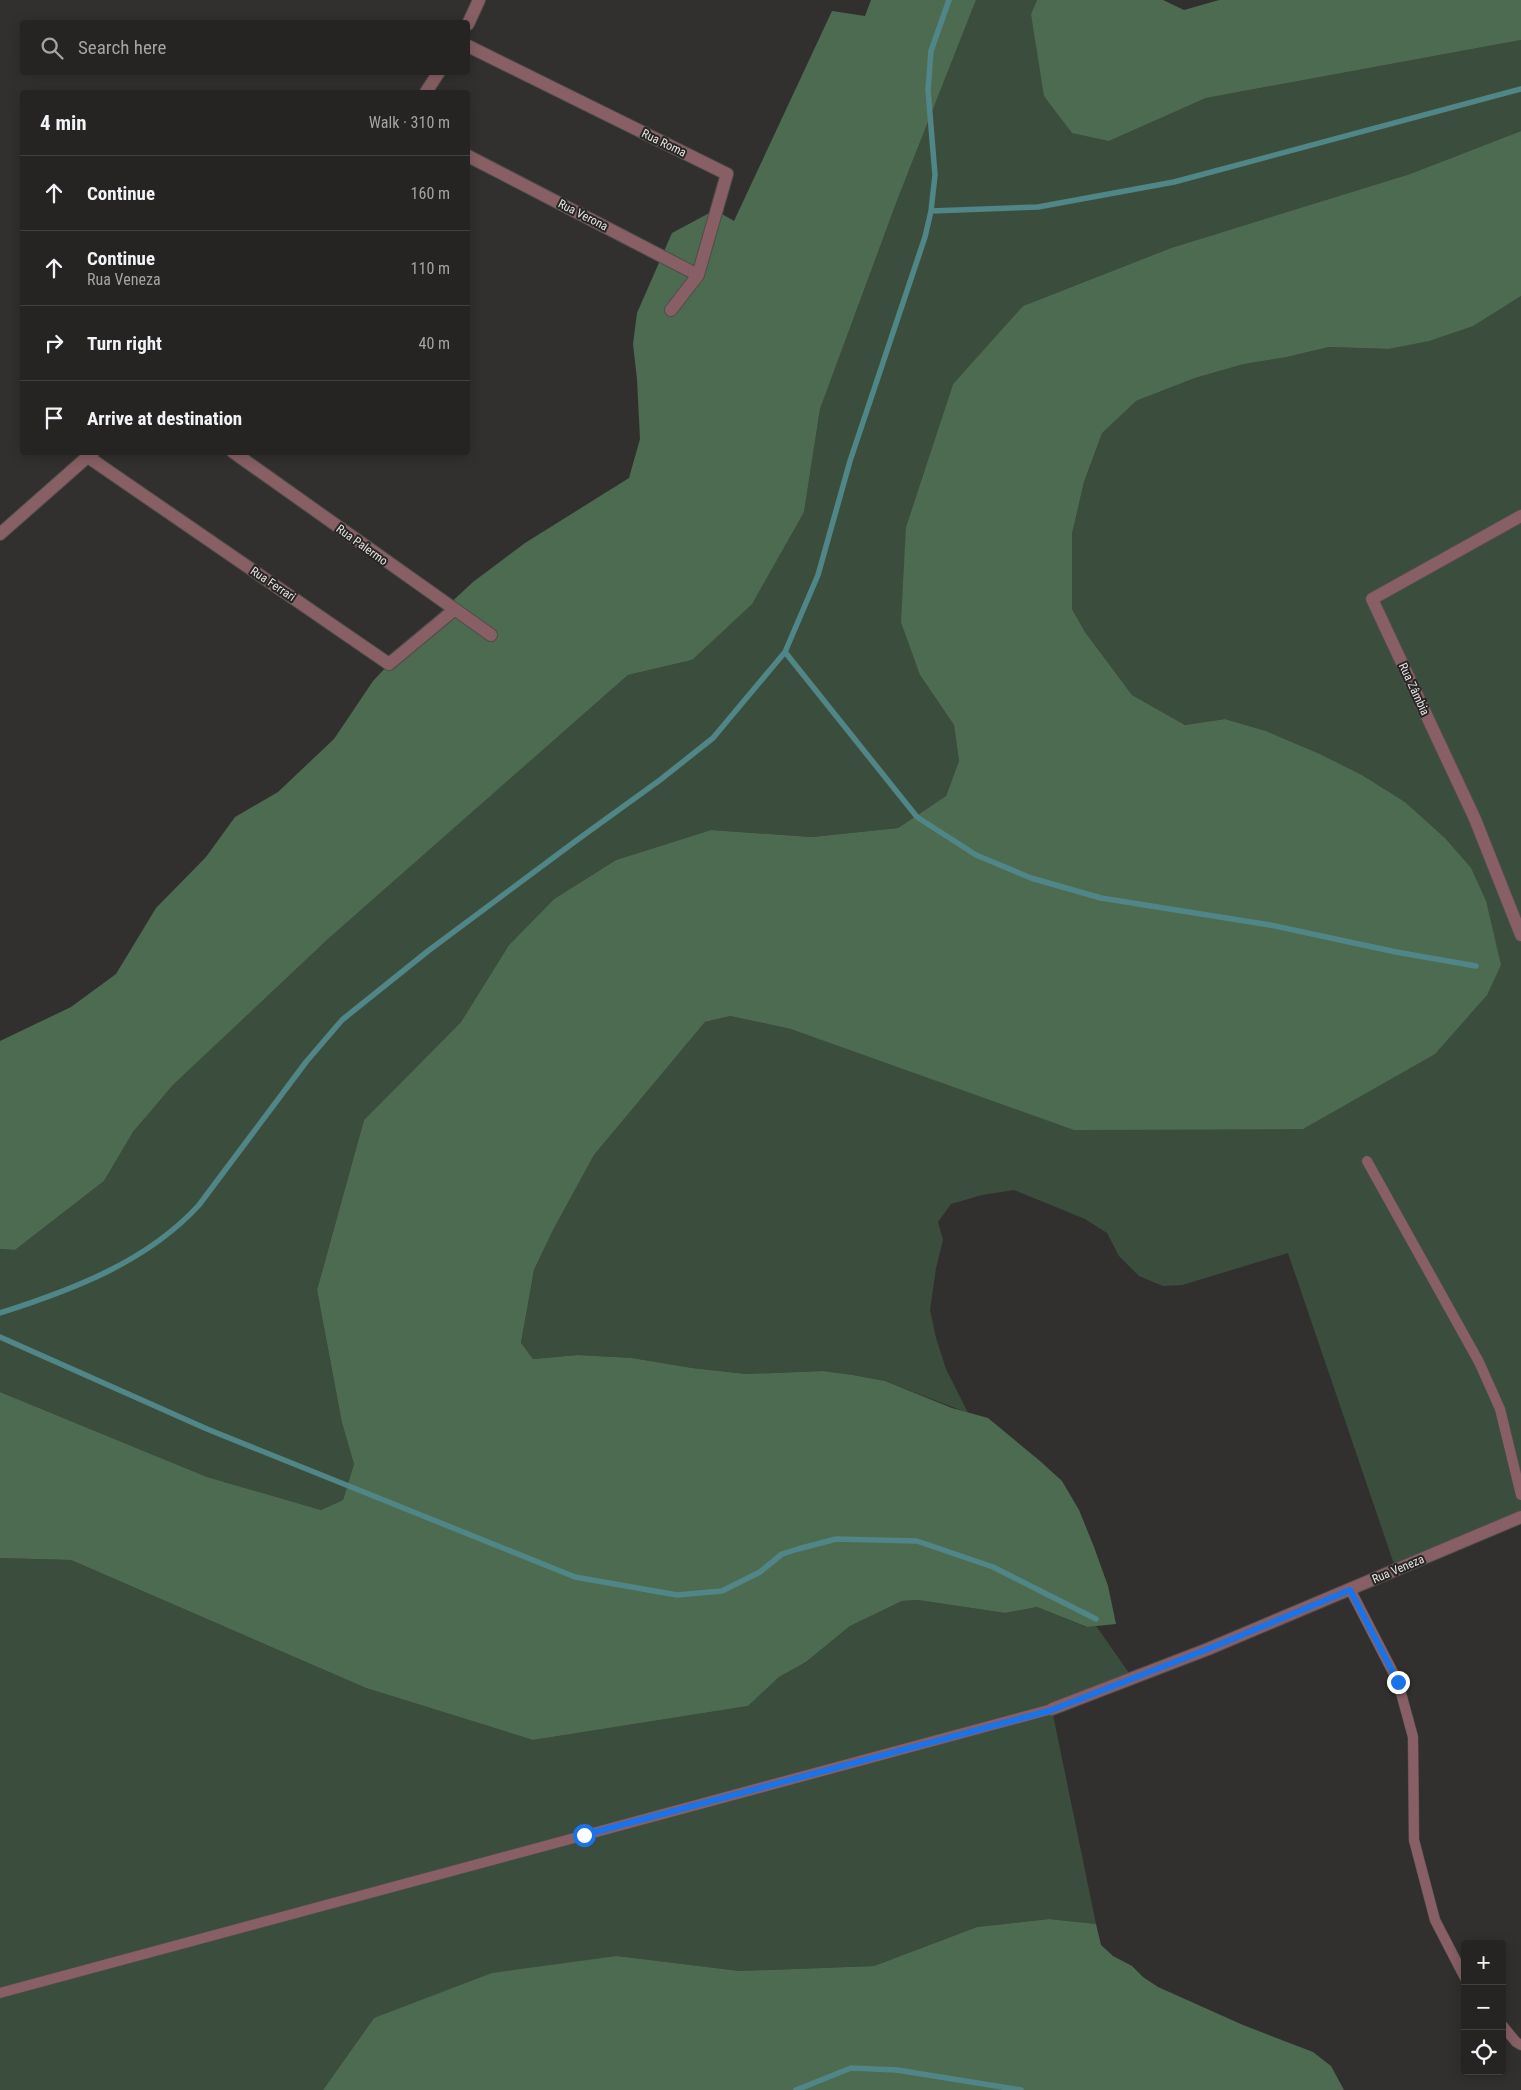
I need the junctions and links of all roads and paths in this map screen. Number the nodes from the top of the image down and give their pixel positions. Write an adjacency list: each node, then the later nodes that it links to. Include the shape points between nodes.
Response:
1 (479, 0): 2 (street)
2 (470, 20)
3 (470, 47): 7 (street, Rua Roma, via 727,174)
4 (436, 75): 5 (street)
5 (427, 90)
6 (470, 157): 7 (street, Rua Verona)
7 (698, 275): 8 (street, Rua Roma)
8 (671, 310)
9 (90, 455): 12 (street); 13 (street, Rua Ferrari, via 389,664)
10 (237, 455): 13 (street, Rua Palermo)
11 (1521, 516): 15 (street, Rua Zâmbia, via 1372,599 1475,819)
12 (0, 534)
13 (454, 610): 14 (street, Rua Palermo)
14 (491, 635)
15 (1521, 935)
16 (1367, 1161): 17 (lane, via 1480,1362 1500,1409)
17 (1521, 1494)
18 (1521, 1517): 19 (street, Rua Veneza)
19 (1350, 1590): 20 (street, Rua Veneza); 21 (lane, via 1398,1682 1413,1737 1414,1840 1434,1920)
20 (1052, 1710): 22 (lane)
21 (1461, 1971)
22 (0, 1993)
23 (1506, 2030): 24 (lane)
24 (1521, 2045)

